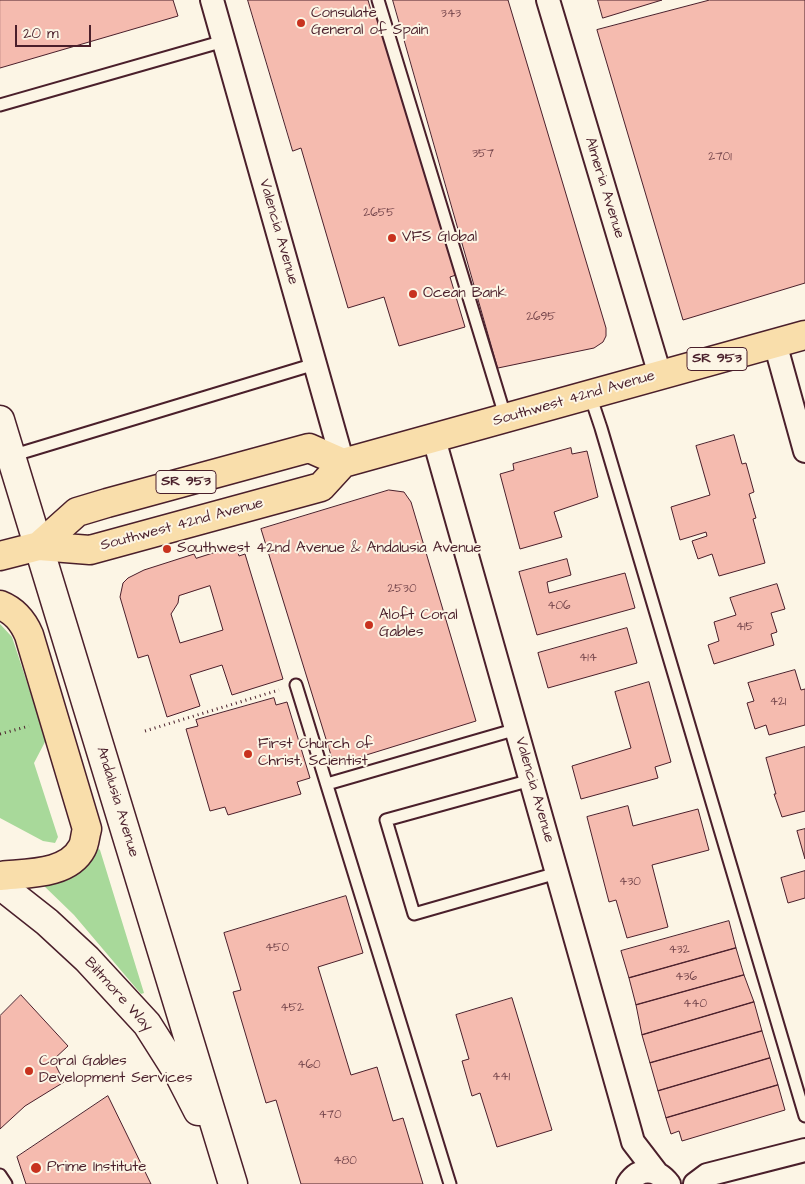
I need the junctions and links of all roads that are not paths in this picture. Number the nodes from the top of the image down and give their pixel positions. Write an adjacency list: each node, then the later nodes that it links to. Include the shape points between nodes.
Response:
1 (212, 0): 4 (street, Valencia Avenue)
2 (378, 0): 11 (lane)
3 (548, 0): 9 (street, Almeria Avenue)
4 (224, 41): 5 (lane); 8 (street, Valencia Avenue)
5 (0, 105)
6 (805, 335): 7 (main road, Southwest 42nd Avenue / SR 953)
7 (775, 343): 9 (main road, Southwest 42nd Avenue / SR 953); 14 (street)
8 (315, 364): 15 (lane); 16 (street, Valencia Avenue)
9 (660, 375): 10 (main road, Southwest 42nd Avenue / SR 953)
10 (590, 395): 11 (main road, Southwest 42nd Avenue / SR 953); 27 (lane)
11 (506, 418): 13 (main road, Southwest 42nd Avenue / SR 953)
12 (0, 420): 15 (street, Andalusia Avenue)
13 (434, 438): 16 (main road, Southwest 42nd Avenue / SR 953); 21 (street, Valencia Avenue)
14 (805, 451)
15 (11, 456): 17 (street, Andalusia Avenue)
16 (343, 463): 17 (main road, Southwest 42nd Avenue / SR 953, via 321,487 90,550); 17 (main road, Southwest 42nd Avenue / SR 953, via 309,448 77,512)
17 (39, 546): 18 (main road, Southwest 42nd Avenue / SR 953); 35 (street, Andalusia Avenue)
18 (0, 556)
19 (0, 605): 25 (main road, via 15,613 29,635 87,829 82,848 61,867)
20 (296, 685): 23 (lane)
21 (517, 729): 22 (street, Valencia Avenue); 23 (lane)
22 (531, 780): 24 (street, Valencia Avenue); 24 (lane, via 386,820 414,914)
23 (327, 784): 36 (lane)
24 (557, 873): 28 (street, Valencia Avenue)
25 (0, 876)
26 (0, 885): 35 (street, Biltmore Way, via 87,958 146,1024 180,1076)
27 (805, 1116)
28 (633, 1142): 31 (street, Valencia Avenue); 33 (street, Valencia Avenue)
29 (805, 1150): 32 (street)
30 (0, 1175): 34 (lane)
31 (661, 1176): 32 (street, via 691,1172); 33 (street, Valencia Avenue, via 644,1171)
32 (701, 1180)
33 (630, 1181)
34 (6, 1184)
35 (232, 1184)
36 (450, 1184)

